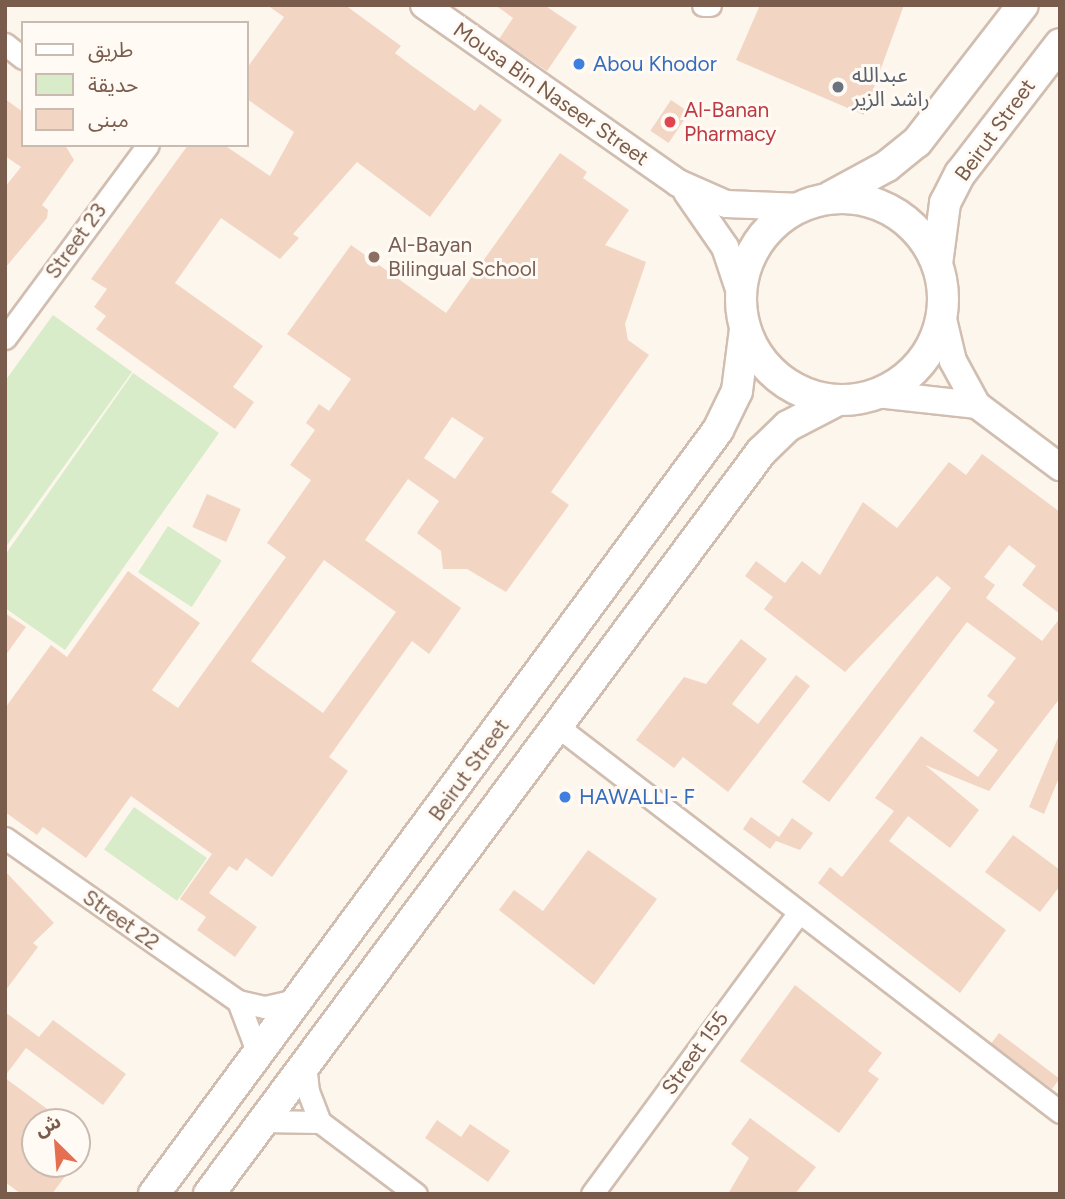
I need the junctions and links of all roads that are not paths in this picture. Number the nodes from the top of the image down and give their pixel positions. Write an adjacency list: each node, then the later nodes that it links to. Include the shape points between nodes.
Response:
1 (424, 5): 9 (street, Mousa Bin Naseer Street)
2 (703, 5): 3 (street)
3 (710, 5)
4 (1022, 5): 10 (main road, via 917,142 887,166)
5 (5, 44): 7 (street)
6 (1060, 44): 11 (main road, Beirut Street, via 960,174 945,203)
7 (21, 56)
8 (143, 147): 15 (street, Street 23)
9 (678, 183): 10 (street, Mousa Bin Naseer Street, via 726,204); 12 (street, Mousa Bin Naseer Street, via 715,229)
10 (813, 204): 11 (main road, via 864,201 892,212 916,230); 12 (main road, via 766,233 753,252)
11 (937, 264): 13 (main road)
12 (741, 295): 14 (main road)
13 (942, 315): 16 (main road, via 920,363); 18 (street, via 953,361)
14 (746, 329): 17 (main road, via 761,360 780,379 804,393); 20 (main road, Beirut Street, via 733,404)
15 (5, 338)
16 (877, 394): 17 (main road); 18 (street)
17 (838, 400): 21 (main road, Beirut Street, via 768,444)
18 (977, 405): 19 (street)
19 (1060, 467)
20 (646, 530): 21 (main road, via 664,535 668,550 600,646); 24 (main road, Beirut Street)
21 (578, 698): 22 (main road, Beirut Street)
22 (557, 726): 25 (main road, Beirut Street); 26 (street)
23 (6, 839): 28 (street, Street 22)
24 (401, 864): 25 (main road, via 412,883); 27 (main road, Beirut Street)
25 (435, 890): 30 (main road, Beirut Street)
26 (799, 912): 31 (street); 37 (street, Street 155)
27 (299, 999): 28 (street, Street 22, via 265,1007); 29 (main road, Beirut Street)
28 (238, 1001): 29 (street)
29 (258, 1054): 34 (main road, Beirut Street)
30 (305, 1063): 32 (main road, Beirut Street); 33 (street, via 307,1091)
31 (1060, 1112)
32 (261, 1121): 33 (street); 35 (main road, Beirut Street)
33 (320, 1122): 36 (street)
34 (154, 1194)
35 (209, 1194)
36 (416, 1194)
37 (592, 1194)

